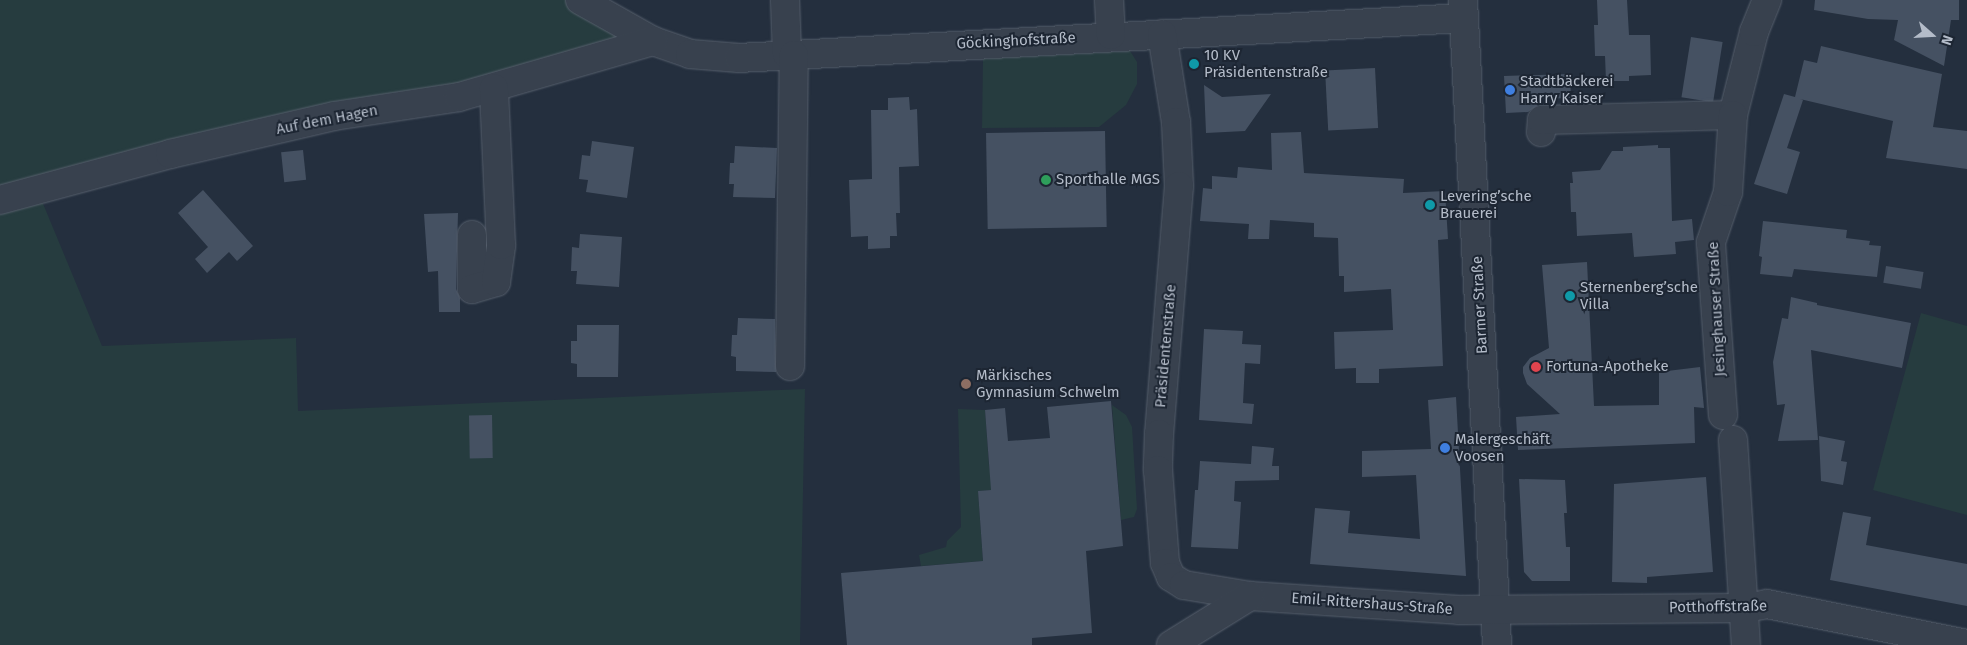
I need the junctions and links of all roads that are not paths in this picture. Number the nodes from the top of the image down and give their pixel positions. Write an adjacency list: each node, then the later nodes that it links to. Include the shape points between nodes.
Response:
1 (580, 0): 8 (street, Göckinghofstraße)
2 (785, 0): 9 (street)
3 (1109, 0): 7 (street)
4 (1767, 0): 11 (street, Jesinghauser Straße, via 1754,32)
5 (1464, 9): 6 (street, Göckinghofstraße); 20 (street, Barmer Straße)
6 (1162, 34): 7 (street, Göckinghofstraße); 18 (street, Präsidentenstraße, via 1176,122 1180,186 1159,434 1158,470 1165,563 1170,577 1184,585)
7 (1112, 35): 9 (street, Göckinghofstraße)
8 (653, 41): 9 (street, Göckinghofstraße, via 690,54 739,58); 10 (street, Auf dem Hagen)
9 (790, 55): 15 (street)
10 (494, 88): 13 (street, Auf dem Hagen, via 459,97 316,120 170,154); 14 (street, via 501,245 496,282 472,289)
11 (1733, 115): 12 (street, via 1542,120); 16 (street, Jesinghauser Straße, via 1728,192 1711,242)
12 (1541, 132)
13 (0, 200)
14 (472, 235)
15 (790, 366)
16 (1723, 415)
17 (1733, 440): 19 (street)
18 (1250, 596): 20 (street, Emil-Rittershaus-Straße, via 1458,610); 22 (street)
19 (1745, 608): 20 (street, Potthoffstraße); 21 (street, Potthoffstraße, via 1767,604); 24 (street)
20 (1495, 609): 23 (street, Barmer Straße)
21 (1967, 644)
22 (1171, 645)
23 (1497, 645)
24 (1746, 645)

